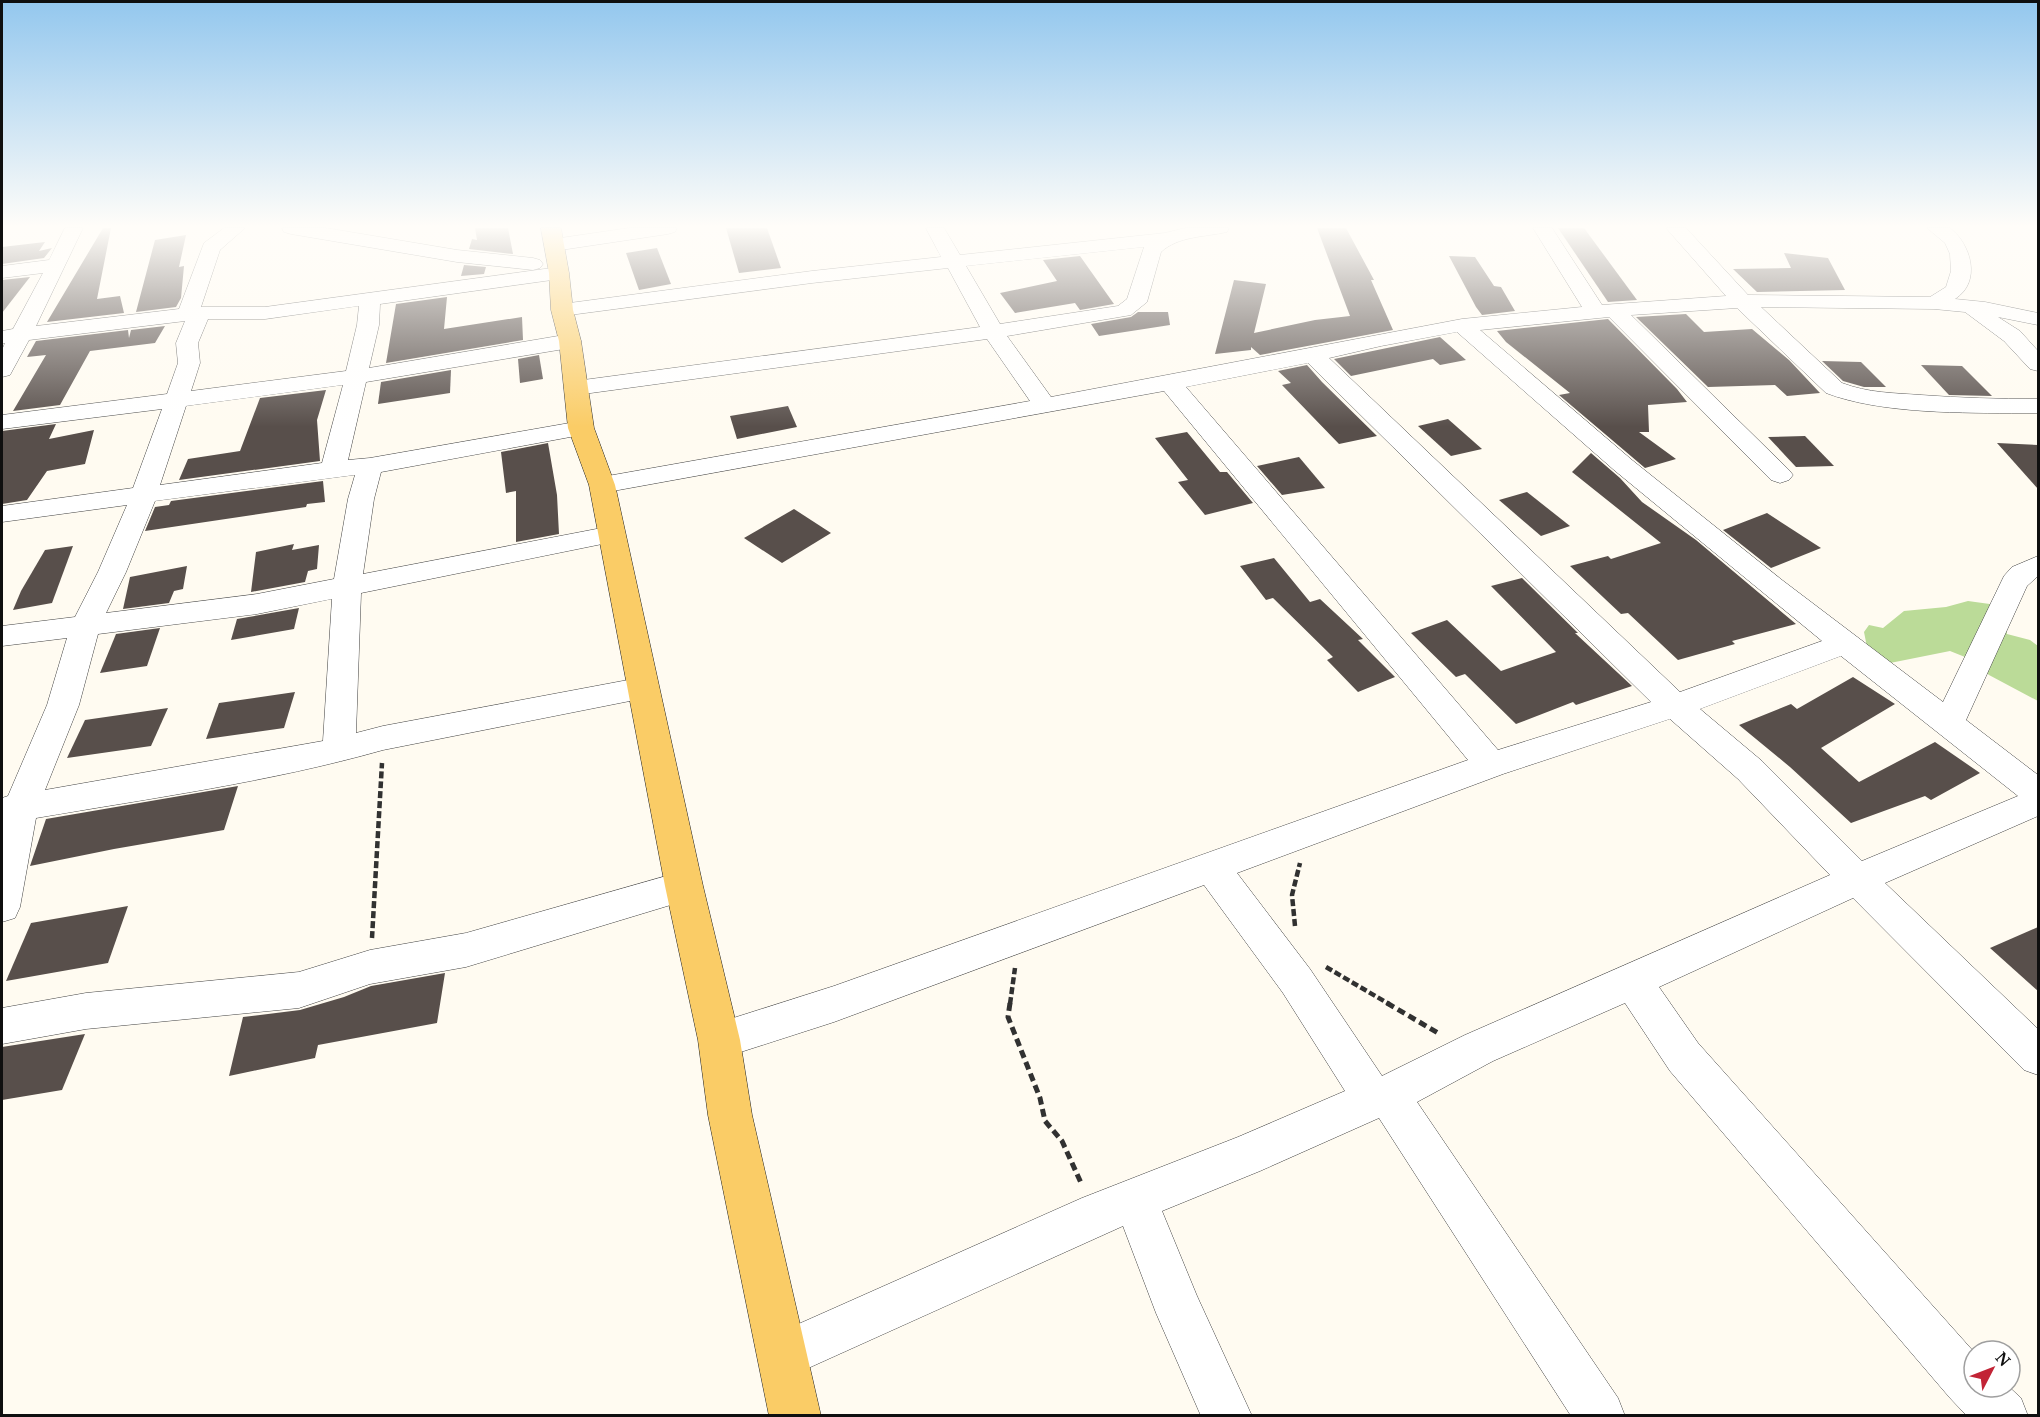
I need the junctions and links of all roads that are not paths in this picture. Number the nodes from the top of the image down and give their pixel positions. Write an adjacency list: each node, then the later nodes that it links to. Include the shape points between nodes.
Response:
1 (37, 294): 21 (street)
2 (199, 294): 16 (street)
3 (390, 294): 11 (street)
4 (561, 294): 18 (main road)
5 (724, 294): 18 (street)
6 (972, 294): 20 (street)
7 (1139, 294): 20 (street, via 1137,302 1124,311)
8 (1592, 294): 15 (street)
9 (1736, 294): 12 (street)
10 (1948, 294): 13 (street)
11 (370, 299): 16 (street, via 265,313); 25 (street)
12 (1742, 301): 13 (street); 15 (street); 30 (street, via 1826,382 1845,393 1979,406)
13 (1934, 303): 14 (street)
14 (1963, 306): 17 (street); 23 (street, via 2012,336)
15 (1604, 310): 19 (street); 35 (street)
16 (194, 314): 21 (street); 28 (street, via 185,352 189,363)
17 (2038, 320)
18 (566, 325): 25 (street); 27 (main road)
19 (1462, 325): 22 (street); 44 (street, via 1623,465)
20 (993, 332): 27 (street); 29 (street)
21 (11, 336): 24 (street)
22 (1313, 355): 26 (street); 46 (street)
23 (2038, 364)
24 (2, 370)
25 (355, 377): 28 (street); 34 (street)
26 (1170, 383): 29 (street); 49 (street)
27 (576, 388): 32 (main road)
28 (177, 398): 31 (street); 37 (street)
29 (1044, 404): 36 (street)
30 (2038, 406)
31 (2, 422)
32 (581, 428): 33 (street); 36 (main road)
33 (370, 466): 34 (street); 41 (street)
34 (332, 469): 37 (street)
35 (1780, 475)
36 (602, 486): 39 (main road)
37 (144, 495): 38 (street); 42 (street)
38 (2, 514)
39 (612, 534): 41 (street); 45 (main road)
40 (2038, 565): 47 (street, via 2022,573 2014,584)
41 (347, 588): 42 (street); 48 (street)
42 (85, 626): 43 (street); 52 (street, via 63,705)
43 (2, 636)
44 (1843, 644): 46 (street); 47 (street)
45 (644, 688): 48 (street); 55 (main road)
46 (1676, 706): 49 (street); 54 (street, via 1750,770)
47 (1949, 722): 50 (street)
48 (339, 750): 52 (street)
49 (1491, 765): 53 (street)
50 (2038, 793)
51 (2038, 802): 54 (street)
52 (11, 809): 56 (street, via 11,869)
53 (1212, 868): 59 (street, via 834,1004); 61 (street)
54 (1857, 879): 57 (street); 60 (street)
55 (684, 886): 58 (street, via 466,950 370,967 298,990 86,1011); 59 (main road)
56 (2, 907)
57 (1633, 982): 61 (street, via 1479,1048); 67 (street, via 1684,1056 1967,1381)
58 (2, 1026)
59 (719, 1040): 63 (main road, via 730,1116)
60 (2038, 1056)
61 (1381, 1097): 62 (street); 66 (street)
62 (1116, 1207): 63 (street); 65 (street, via 1147,1227)
63 (784, 1355): 64 (main road)
64 (795, 1416)
65 (1227, 1416)
66 (1600, 1416)
67 (2003, 1416)

